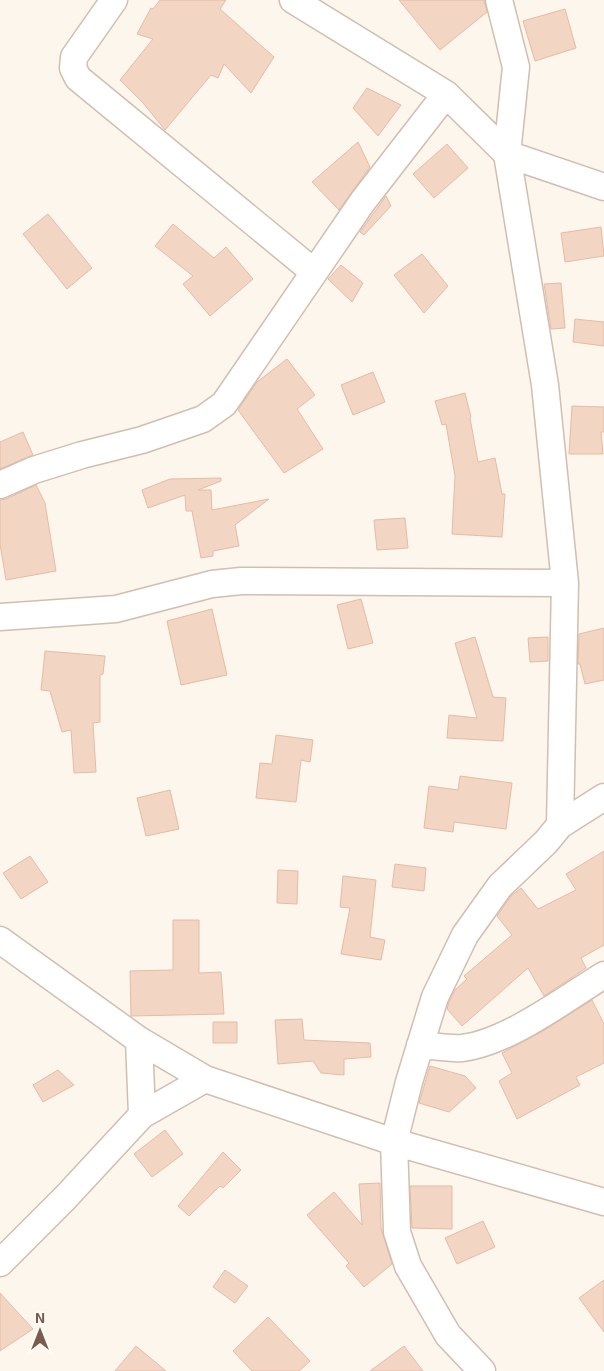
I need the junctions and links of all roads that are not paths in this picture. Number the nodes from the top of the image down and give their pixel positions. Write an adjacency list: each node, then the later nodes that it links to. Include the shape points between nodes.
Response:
1 (114, 0): 7 (street, via 74,57 73,68 78,78)
2 (293, 0): 4 (street)
3 (499, 0): 5 (street, via 516,67)
4 (446, 94): 5 (street); 7 (street, via 363,201)
5 (507, 154): 6 (street); 9 (street, via 545,385)
6 (604, 187)
7 (314, 272): 8 (street, via 224,404 203,419 34,470)
8 (0, 485)
9 (565, 583): 10 (street, via 241,581 212,584 116,609); 12 (street)
10 (0, 617)
11 (604, 797): 12 (street)
12 (560, 825): 16 (street, via 500,886 465,935 435,997)
13 (0, 940): 15 (street)
14 (604, 976): 16 (street, via 517,1029 486,1043 461,1048)
15 (139, 1040): 17 (street); 18 (street)
16 (420, 1045): 19 (street)
17 (205, 1078): 18 (street); 19 (street)
18 (142, 1115): 21 (street)
19 (394, 1142): 20 (street); 22 (street, via 397,1232 408,1266 448,1335)
20 (604, 1202)
21 (0, 1263)
22 (482, 1371)

